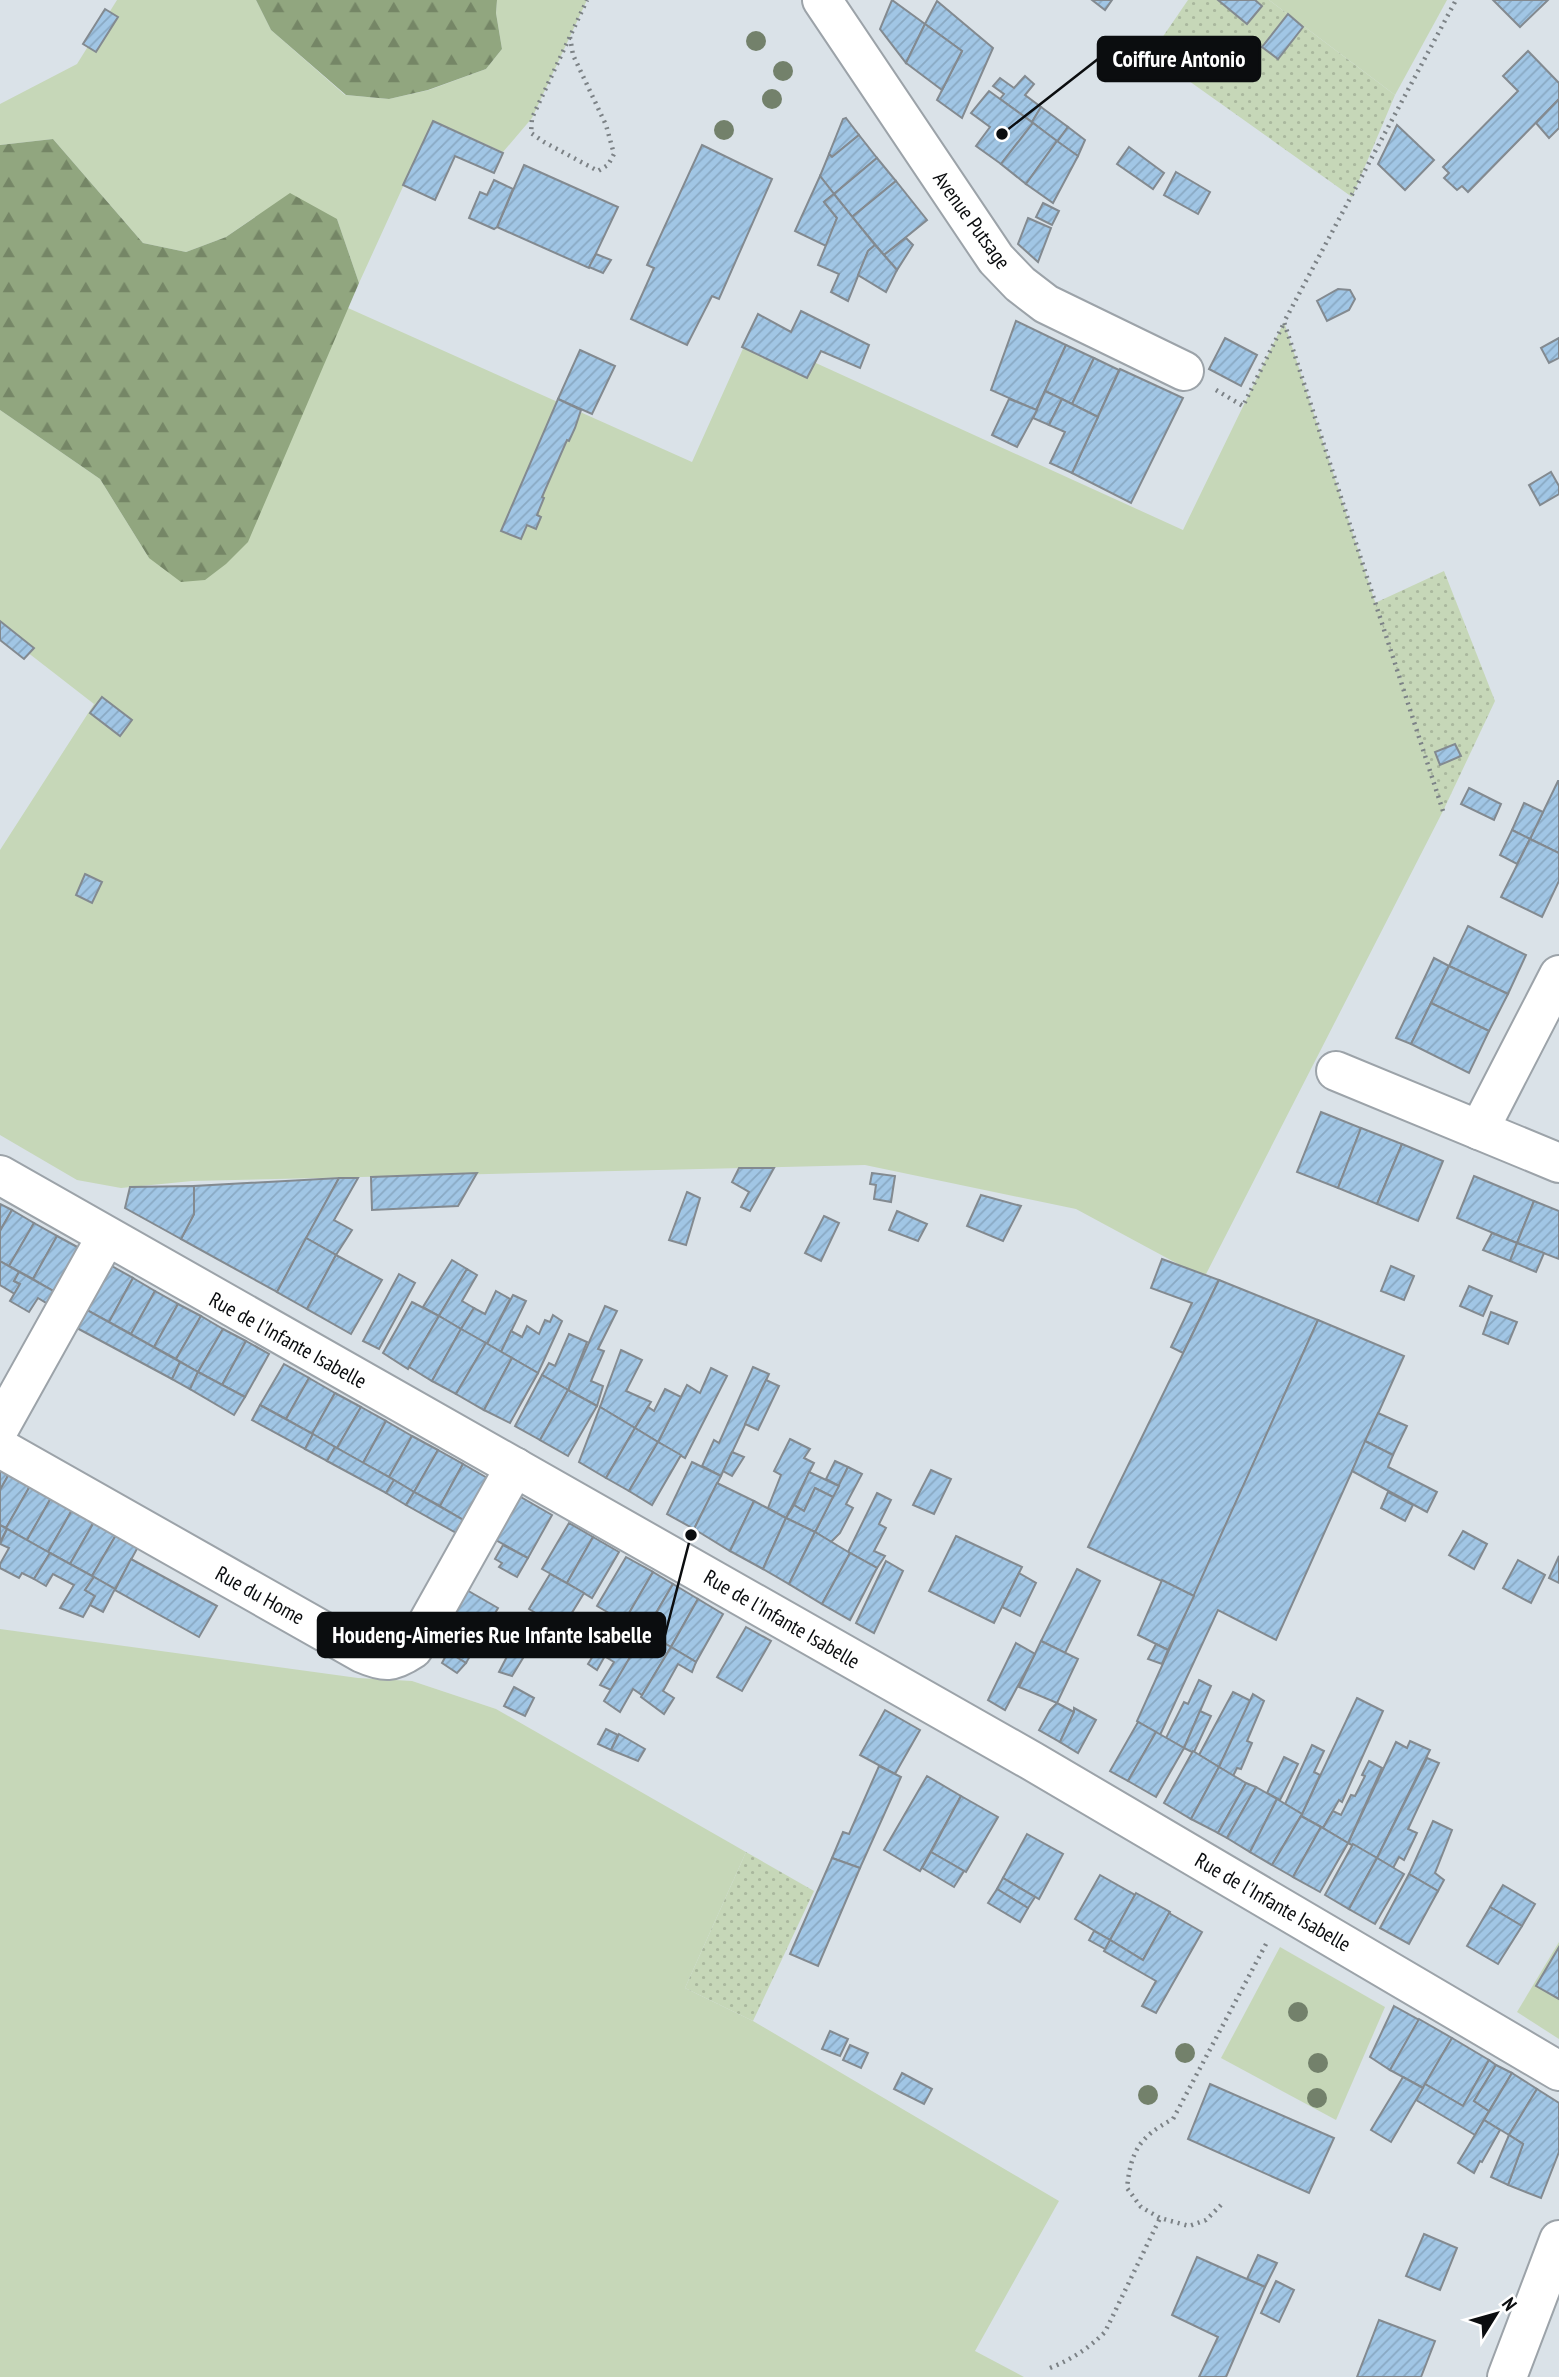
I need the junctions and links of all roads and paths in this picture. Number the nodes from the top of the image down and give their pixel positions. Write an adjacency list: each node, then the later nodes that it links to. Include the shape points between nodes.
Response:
1 (587, 0): 4 (path)
2 (822, 0): 6 (street, Avenue Putsage, via 996,259 1020,284 1046,304)
3 (1457, 0): 5 (path)
4 (570, 37): 4 (path, via 532,118 531,133 598,170 608,165 614,154 606,125 573,55)
5 (1284, 322): 6 (path, via 1243,406); 7 (path)
6 (1184, 371)
7 (1443, 811)
8 (1559, 975): 10 (street)
9 (1336, 1072): 10 (street)
10 (1479, 1130): 11 (street)
11 (1559, 1163)
12 (0, 1175): 13 (street, Rue de l'Infante Isabelle)
13 (106, 1237): 14 (street); 16 (street, Rue de l'Infante Isabelle)
14 (0, 1427)
15 (0, 1448): 16 (street, Rue du Home, via 362,1653 387,1661 413,1649)
16 (515, 1467): 17 (street, Rue de l'Infante Isabelle)
17 (1284, 1909): 18 (street, Rue de l'Infante Isabelle); 20 (path, via 1173,2119 1140,2141 1129,2164 1127,2188 1141,2207)
18 (1559, 2071)
19 (1221, 2205): 20 (path, via 1206,2220 1189,2226)
20 (1160, 2218): 22 (path, via 1105,2332 1075,2357)
21 (1559, 2241): 23 (street)
22 (1050, 2368)
23 (1507, 2377)

